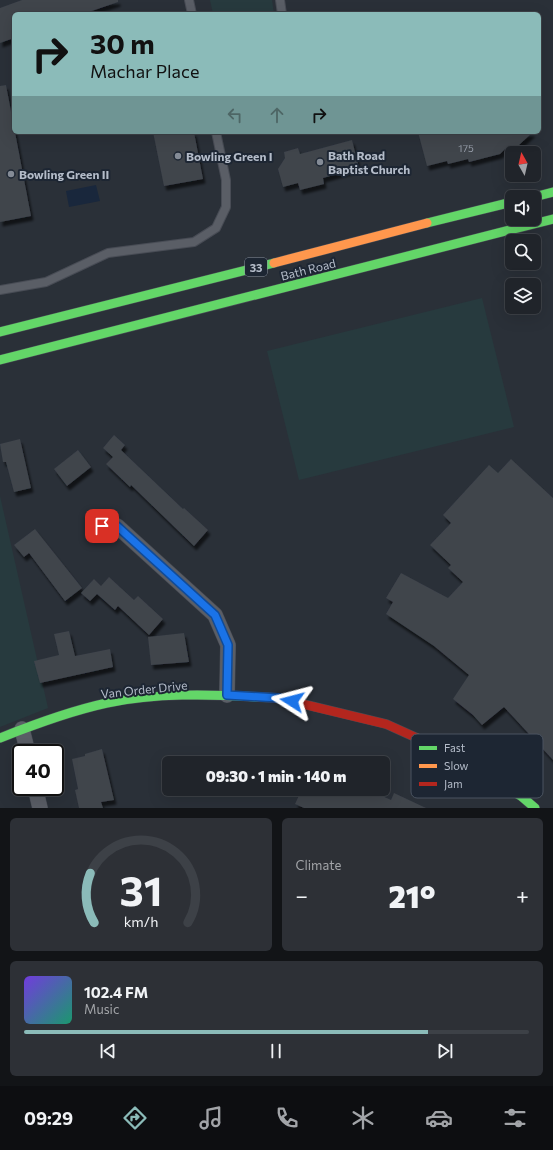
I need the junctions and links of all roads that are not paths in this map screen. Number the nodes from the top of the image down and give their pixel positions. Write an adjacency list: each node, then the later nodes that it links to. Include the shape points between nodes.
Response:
1 (190, 0): 3 (lane)
2 (280, 0): 4 (lane)
3 (192, 12)
4 (282, 12)
5 (216, 134): 12 (lane, via 226,180 226,206 216,228 194,242 108,253 46,282)
6 (553, 192): 7 (main road)
7 (541, 195)
8 (505, 204): 13 (main road, Bath Road / 33)
9 (553, 219): 11 (main road, Bath Road / 33)
10 (553, 226): 11 (main road)
11 (503, 231): 14 (main road, Bath Road / 33)
12 (0, 290)
13 (0, 332)
14 (0, 360)
15 (102, 526): 16 (street, via 117,526 215,615 228,645)
16 (227, 695): 17 (main road, Van Order Drive, via 169,695 108,703); 18 (main road, Van Order Drive, via 278,698 379,722)
17 (22, 729): 19 (main road, Van Order Drive); 20 (street)
18 (411, 736)
19 (0, 738)
20 (26, 744)
21 (37, 796): 23 (street)
22 (523, 798): 24 (main road, Van Order Drive)
23 (40, 808)
24 (535, 808)

